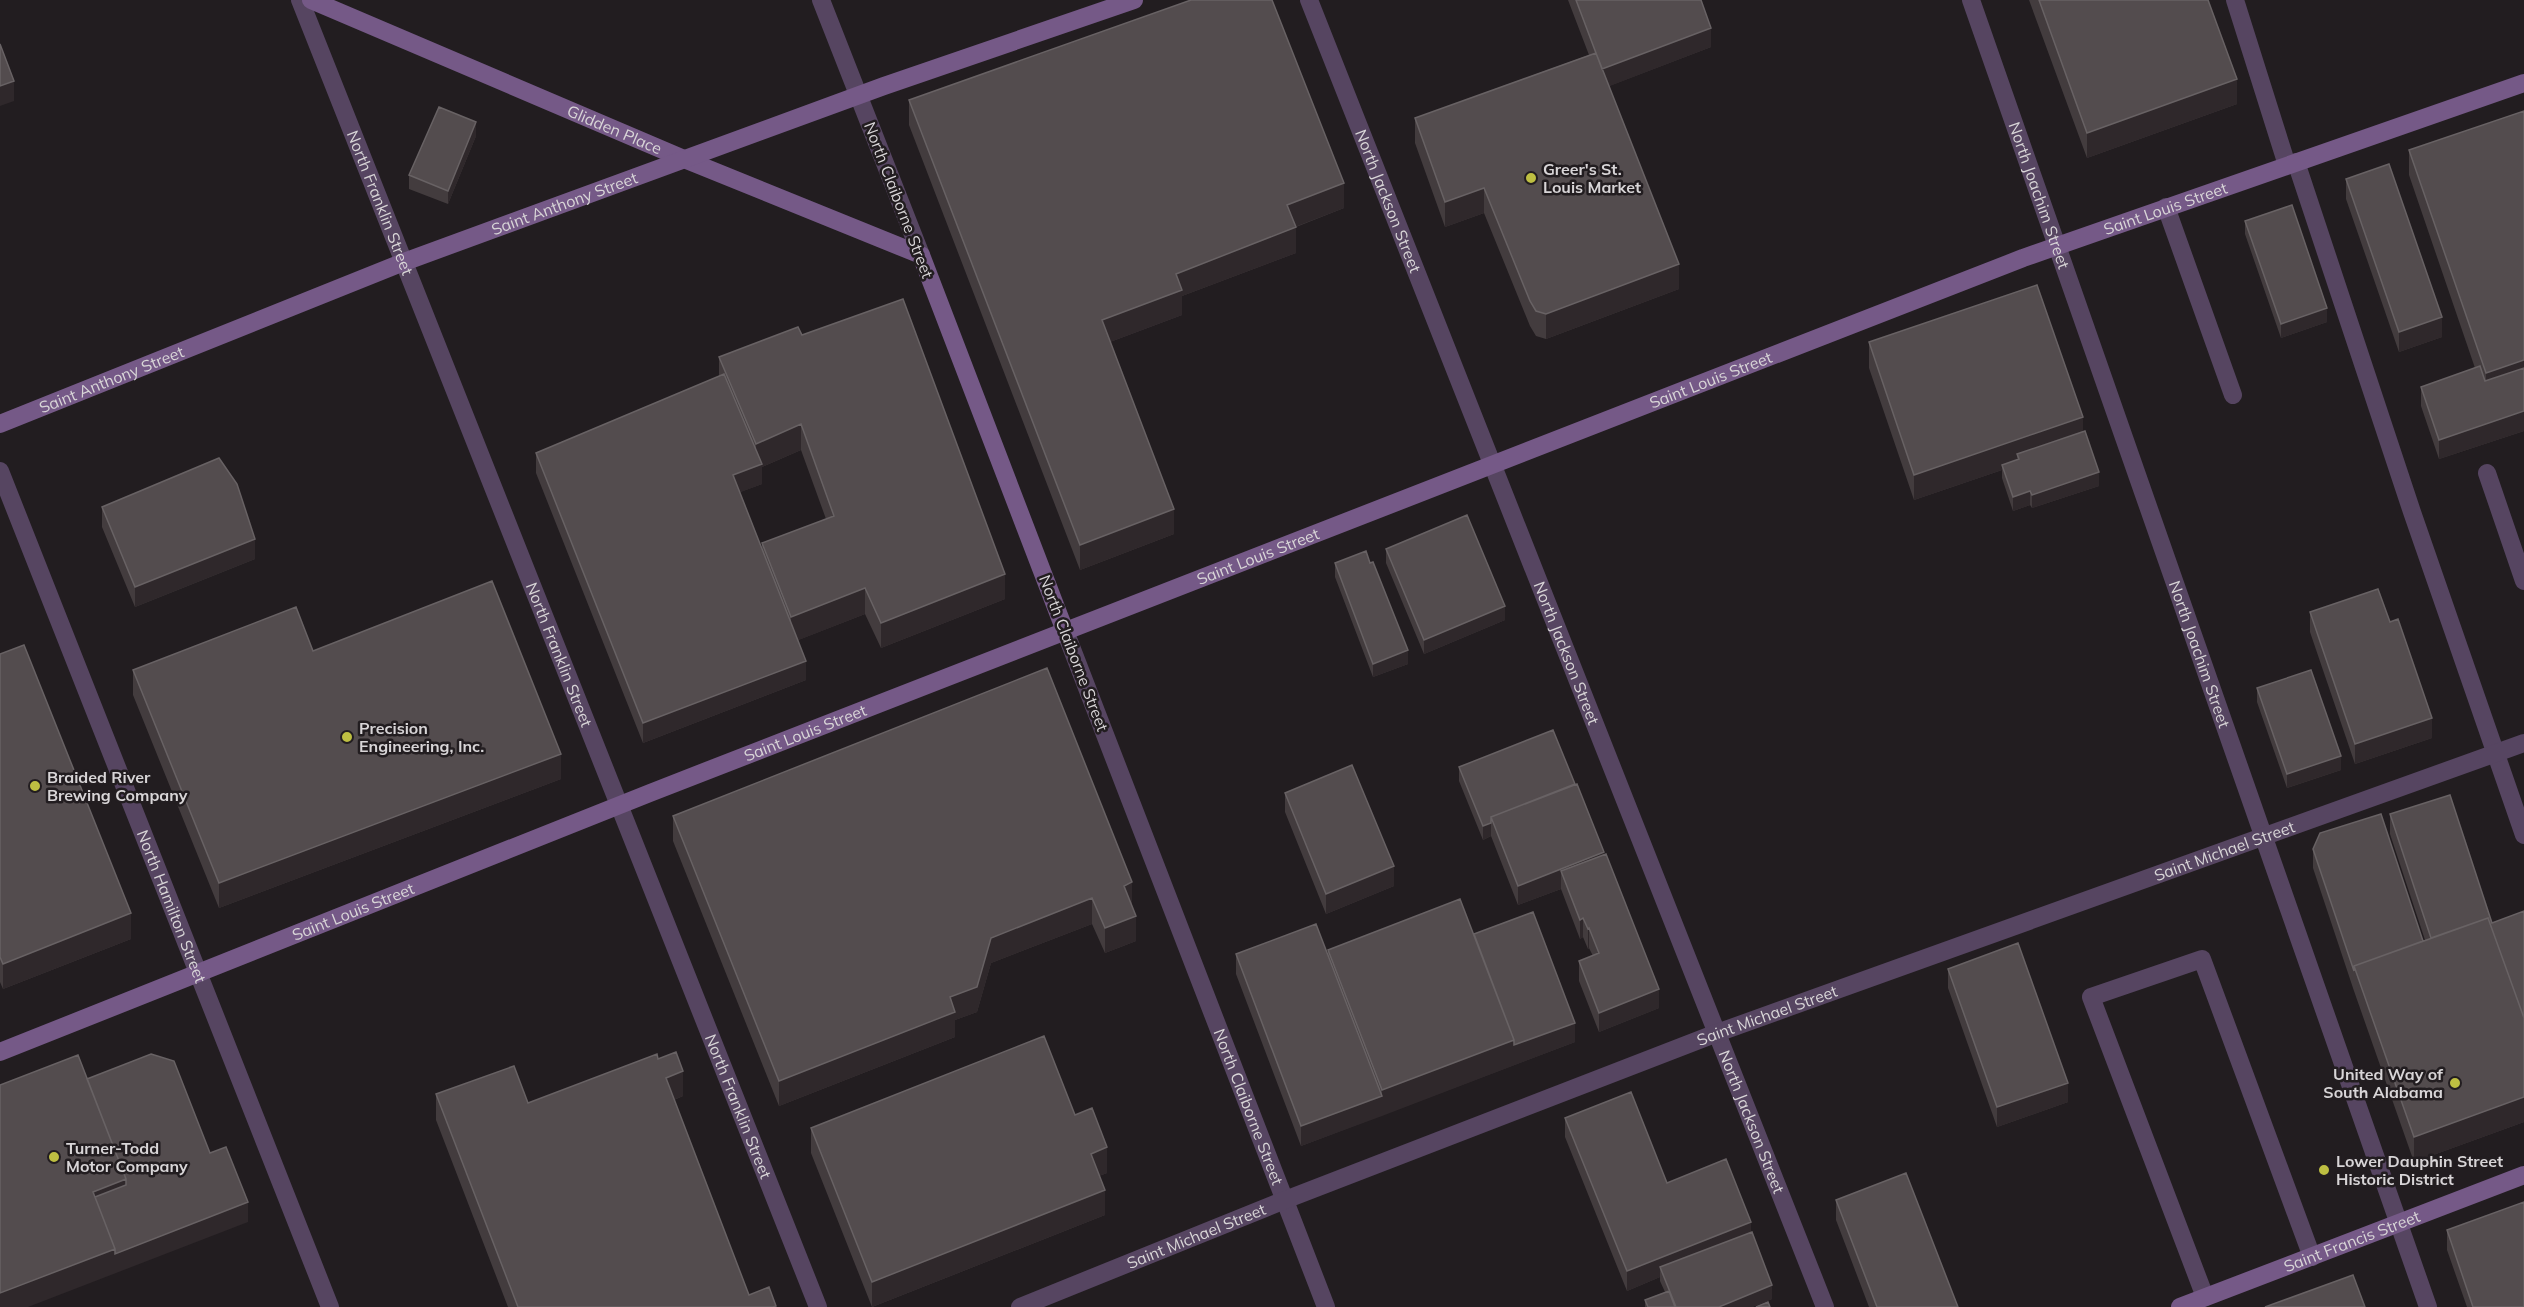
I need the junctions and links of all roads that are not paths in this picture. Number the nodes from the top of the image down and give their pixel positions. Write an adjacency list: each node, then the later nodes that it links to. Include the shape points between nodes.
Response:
1 (300, 0): 15 (street, North Franklin Street)
2 (311, 0): 10 (street, Glidden Place)
3 (821, 0): 9 (street, North Claiborne Street)
4 (1134, 0): 9 (street, Saint Anthony Street)
5 (1309, 0): 18 (street, North Jackson Street)
6 (1971, 0): 13 (street, North Joachim Street)
7 (2235, 0): 11 (street)
8 (2524, 83): 11 (street, Saint Louis Street)
9 (859, 96): 10 (street, Saint Anthony Street); 14 (street, North Claiborne Street)
10 (684, 159): 14 (street, Glidden Place); 15 (street, Saint Anthony Street)
11 (2291, 163): 12 (street, Saint Louis Street); 24 (street)
12 (2166, 207): 13 (street, Saint Louis Street); 16 (street)
13 (2057, 246): 18 (street, Saint Louis Street); 27 (street, North Joachim Street)
14 (921, 255): 22 (street, North Claiborne Street)
15 (404, 262): 17 (street, Saint Anthony Street); 25 (street, North Franklin Street)
16 (2233, 395)
17 (0, 423)
18 (1491, 464): 22 (street, Saint Louis Street); 29 (street, North Jackson Street)
19 (0, 471): 28 (street, North Hamilton Street)
20 (2487, 473): 21 (street)
21 (2524, 581)
22 (1065, 631): 25 (street, Saint Louis Street); 32 (street, North Claiborne Street)
23 (2524, 743): 24 (street, Saint Michael Street)
24 (2498, 753): 26 (street); 27 (street, Saint Michael Street)
25 (619, 805): 28 (street, Saint Louis Street); 37 (street, North Franklin Street)
26 (2524, 835)
27 (2265, 837): 29 (street, Saint Michael Street); 33 (street, North Joachim Street)
28 (200, 973): 30 (street, Saint Louis Street); 36 (street, North Hamilton Street)
29 (1717, 1033): 32 (street, Saint Michael Street); 40 (street, North Jackson Street)
30 (0, 1052)
31 (2524, 1175): 33 (street, Saint Francis Street)
32 (1285, 1200): 38 (street, Saint Michael Street); 39 (street, North Claiborne Street)
33 (2398, 1224): 34 (street, Saint Francis Street); 42 (street, North Joachim Street)
34 (2312, 1257): 35 (street, Saint Francis Street); 35 (street, via 2202,958 2091,997)
35 (2205, 1298): 41 (street, Saint Francis Street)
36 (330, 1307)
37 (818, 1307)
38 (1020, 1307)
39 (1326, 1307)
40 (1824, 1307)
41 (2180, 1307)
42 (2428, 1307)

